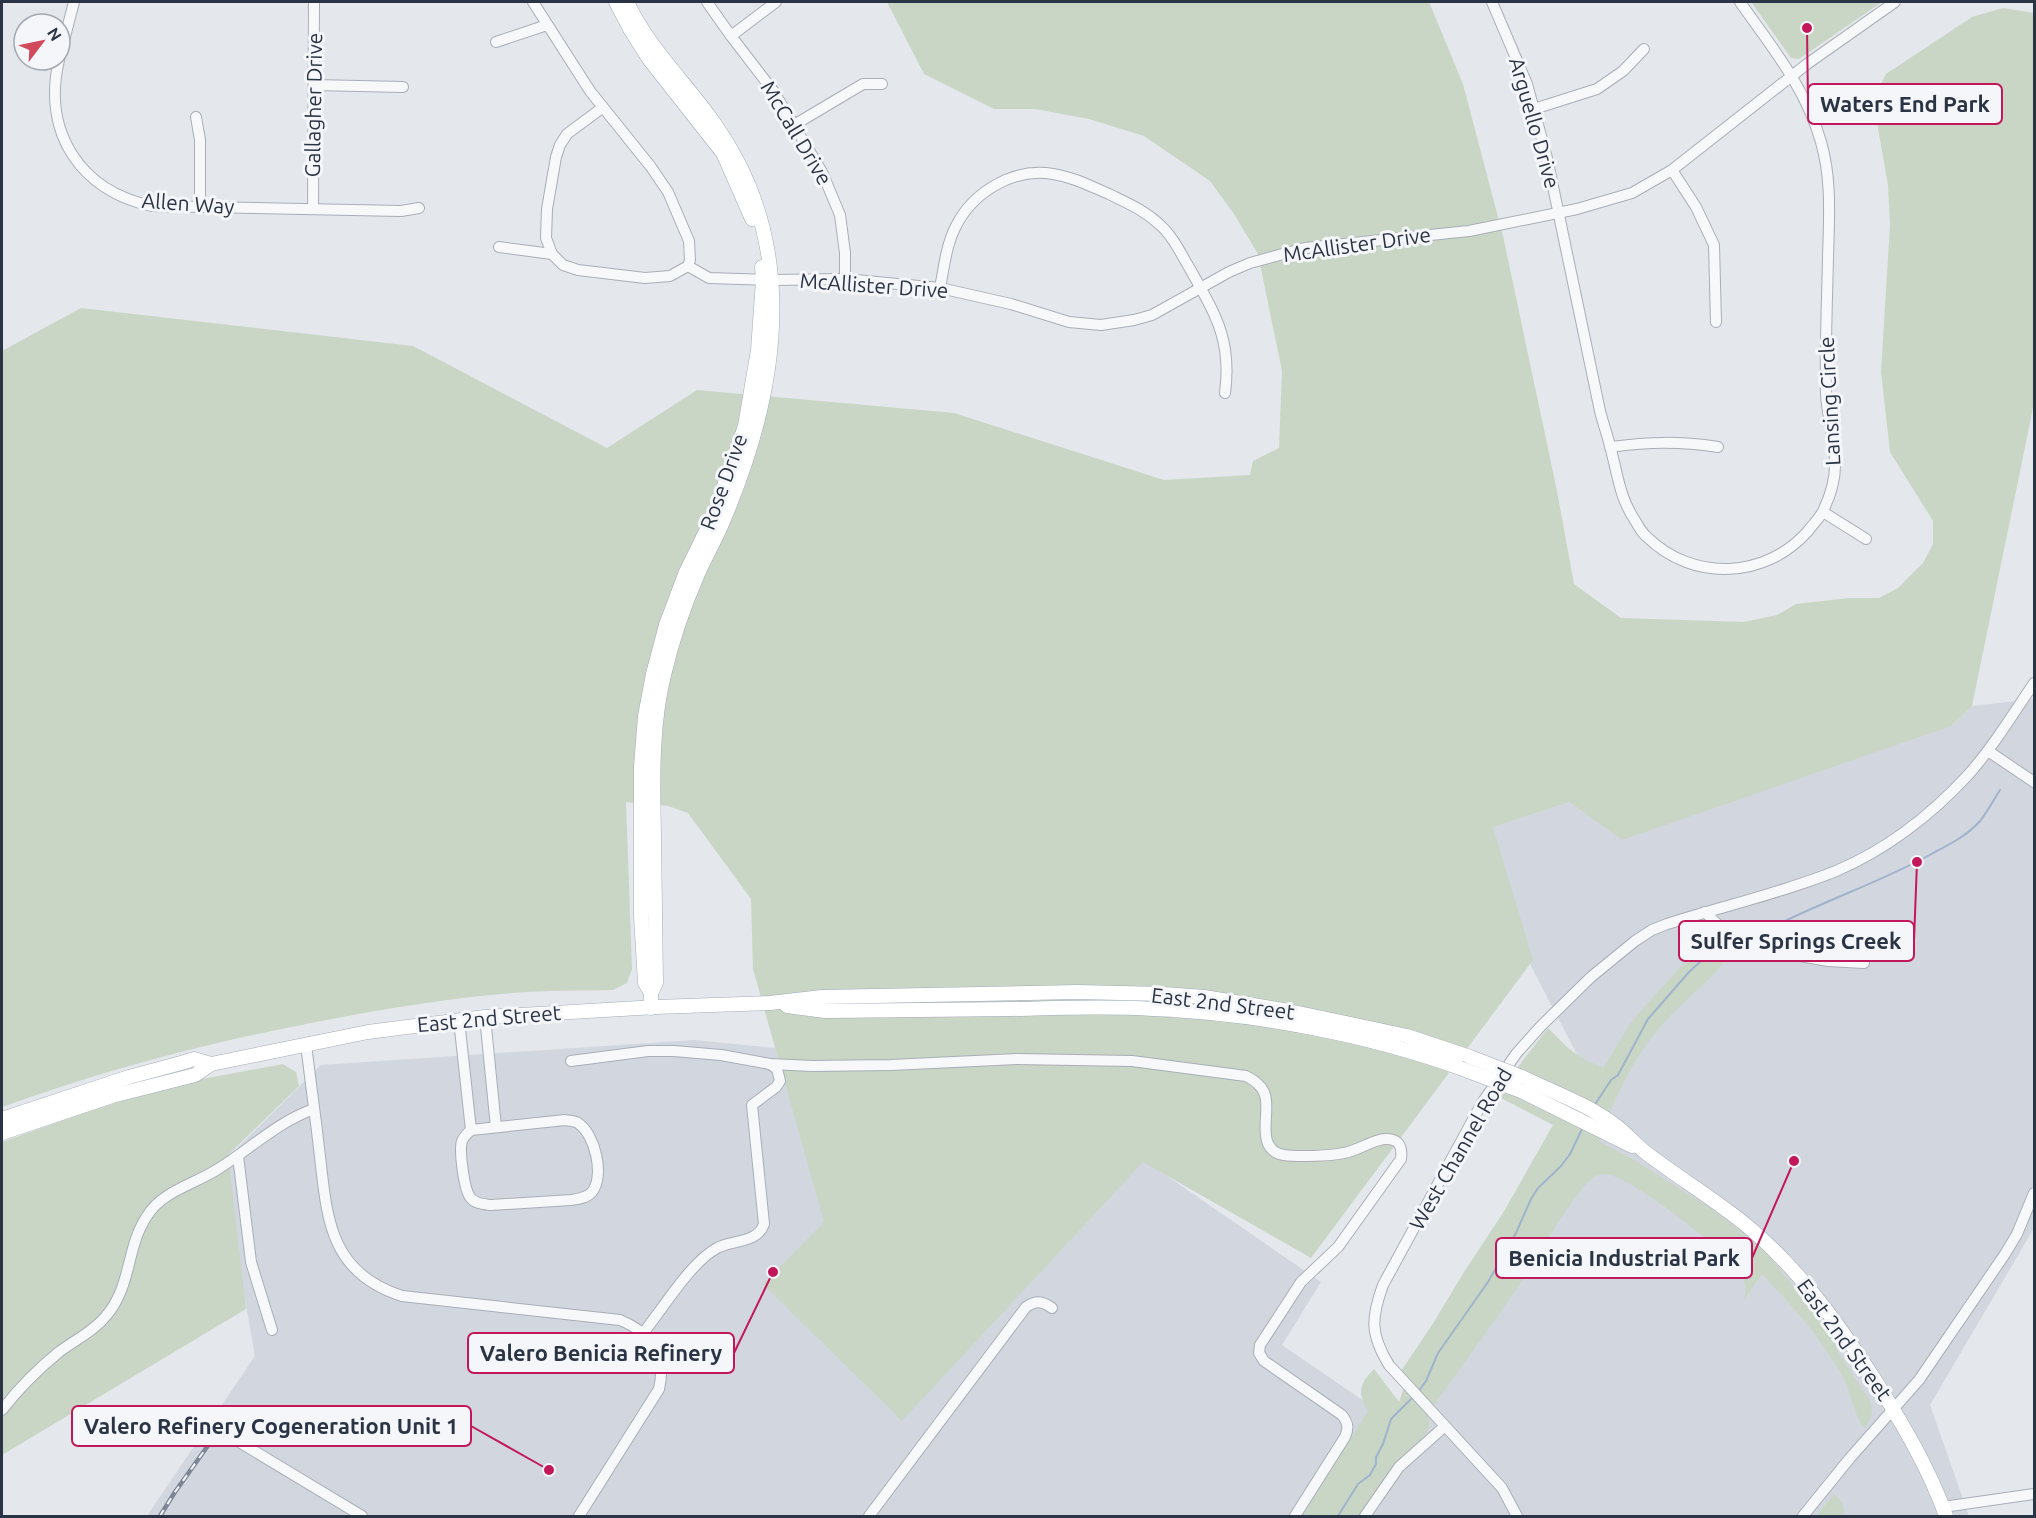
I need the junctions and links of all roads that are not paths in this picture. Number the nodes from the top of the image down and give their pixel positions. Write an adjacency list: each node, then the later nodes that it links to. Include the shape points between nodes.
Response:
1 (315, 2): 17 (street, Gallagher Drive)
2 (533, 2): 10 (street)
3 (616, 2): 32 (main road, Rose Drive, via 649,59 723,153 752,221)
4 (627, 2): 32 (main road, Rose Drive, via 658,54 729,146 753,195 763,228)
5 (708, 2): 11 (street, McCall Drive)
6 (776, 2): 11 (street)
7 (1492, 2): 20 (street, Arguello Drive)
8 (1740, 2): 15 (street, Lansing Circle)
9 (1895, 2): 15 (street, McAllister Drive)
10 (547, 25): 12 (street); 19 (street)
11 (731, 36): 22 (street, McCall Drive)
12 (496, 42)
13 (1644, 49): 20 (street, via 1623,71 1597,89)
14 (57, 72): 24 (street, Allen Way, via 54,90 59,124 64,142 81,167 105,188 136,203)
15 (1792, 76): 23 (street, McAllister Drive); 39 (street, Lansing Circle, via 1814,118 1828,168 1826,396 1835,468)
16 (882, 84): 22 (street, via 863,84)
17 (314, 85): 18 (street); 26 (street, Gallagher Drive)
18 (403, 87)
19 (602, 108): 29 (street, via 560,145 547,209 546,238); 30 (street, via 668,192 689,241)
20 (1534, 109): 27 (street, Arguello Drive)
21 (196, 117): 24 (street)
22 (794, 125): 31 (street, McCall Drive, via 822,172 840,214)
23 (1672, 170): 27 (street, McAllister Drive, via 1632,193); 35 (street, via 1714,245)
24 (200, 207): 26 (street, Allen Way)
25 (418, 207): 26 (street, Allen Way, via 401,211)
26 (313, 209)
27 (1558, 213): 33 (street, McAllister Drive, via 1469,231 1305,248 1250,263); 37 (street, Lansing Circle)
28 (499, 247): 29 (street)
29 (552, 254): 30 (street, via 563,265 578,270 645,278 670,276)
30 (688, 266): 32 (street, McAllister Drive, via 709,278)
31 (845, 279): 32 (street, McAllister Drive); 34 (street, McAllister Drive)
32 (768, 280): 46 (main road, Rose Drive, via 773,307 770,351 755,432 728,511 676,628 657,710 653,770 656,983)
33 (1200, 287): 34 (street, McAllister Drive, via 1152,315 1101,325 1069,322); 34 (street, via 1174,243 1139,208 1074,178 1030,173 987,190 972,202 950,239); 36 (street, via 1226,349)
34 (940, 288)
35 (1716, 322)
36 (1225, 393)
37 (1610, 447): 38 (street, via 1649,442); 39 (street, Lansing Circle, via 1619,488 1646,537 1692,564 1717,569 1765,563 1791,548)
38 (1718, 447)
39 (1823, 512): 40 (street)
40 (1866, 539)
41 (2034, 683): 42 (street, West Channel Road)
42 (1988, 751): 43 (street); 44 (street, West Channel Road, via 1940,803 1862,858 1807,881)
43 (2034, 782)
44 (1705, 912): 45 (street, via 1742,940 1784,953); 67 (street, West Channel Road, via 1652,930 1620,952 1516,1054 1482,1103 1383,1285 1374,1323 1376,1340 1389,1365)
45 (1864, 963)
46 (651, 1008): 47 (main road, East 2nd Street); 53 (main road, East 2nd Street, bridge, via 822,997 1163,994 1239,1002 1407,1036)
47 (485, 1017): 48 (main road, East 2nd Street); 56 (street)
48 (459, 1020): 49 (main road, East 2nd Street); 57 (street)
49 (306, 1044): 51 (main road, East 2nd Street); 54 (street)
50 (571, 1061): 52 (street, via 674,1051)
51 (211, 1064): 55 (main road, East 2nd Street, via 194,1059); 59 (main road, East 2nd Street, via 195,1075 112,1096)
52 (770, 1064): 64 (street, via 777,1069 780,1081 752,1105 762,1230 706,1255); 74 (street, via 1132,1061 1254,1080 1266,1095 1266,1140 1275,1152 1283,1155 1334,1155 1383,1139 1397,1142 1401,1159 1338,1247 1301,1282 1260,1345 1264,1361 1347,1422 1345,1437)
53 (1522, 1084): 58 (main road, East 2nd Street, via 1563,1112); 58 (main road, East 2nd Street, via 1565,1096)
54 (314, 1109): 60 (street, via 298,1114); 64 (street, via 329,1223 344,1255 369,1281 402,1296 602,1316)
55 (2, 1119)
56 (496, 1127): 57 (street); 57 (street, via 577,1122 596,1152 596,1184 591,1193 571,1200 491,1205 474,1201 465,1186 461,1147)
57 (471, 1130)
58 (1612, 1130): 65 (main road, East 2nd Street, via 1717,1202 1769,1245 1826,1309)
59 (2, 1133)
60 (238, 1156): 63 (street, via 251,1262); 66 (street, via 159,1202 139,1231 115,1305 93,1328 42,1366)
61 (2034, 1193): 65 (street, via 2005,1254 1918,1380)
62 (1052, 1308): 73 (street, via 1042,1302 1026,1307)
63 (272, 1330)
64 (644, 1332): 72 (street, via 661,1364 659,1389)
65 (1893, 1409): 70 (main road, East 2nd Street); 77 (street)
66 (2, 1410)
67 (1445, 1426): 75 (street, via 1399,1467); 76 (street, West Channel Road, via 1502,1488)
68 (226, 1434): 71 (street)
69 (2034, 1494): 70 (street)
70 (1945, 1512)
71 (362, 1516)
72 (579, 1516)
73 (869, 1516)
74 (1295, 1516)
75 (1365, 1516)
76 (1517, 1516)
77 (1803, 1516)

